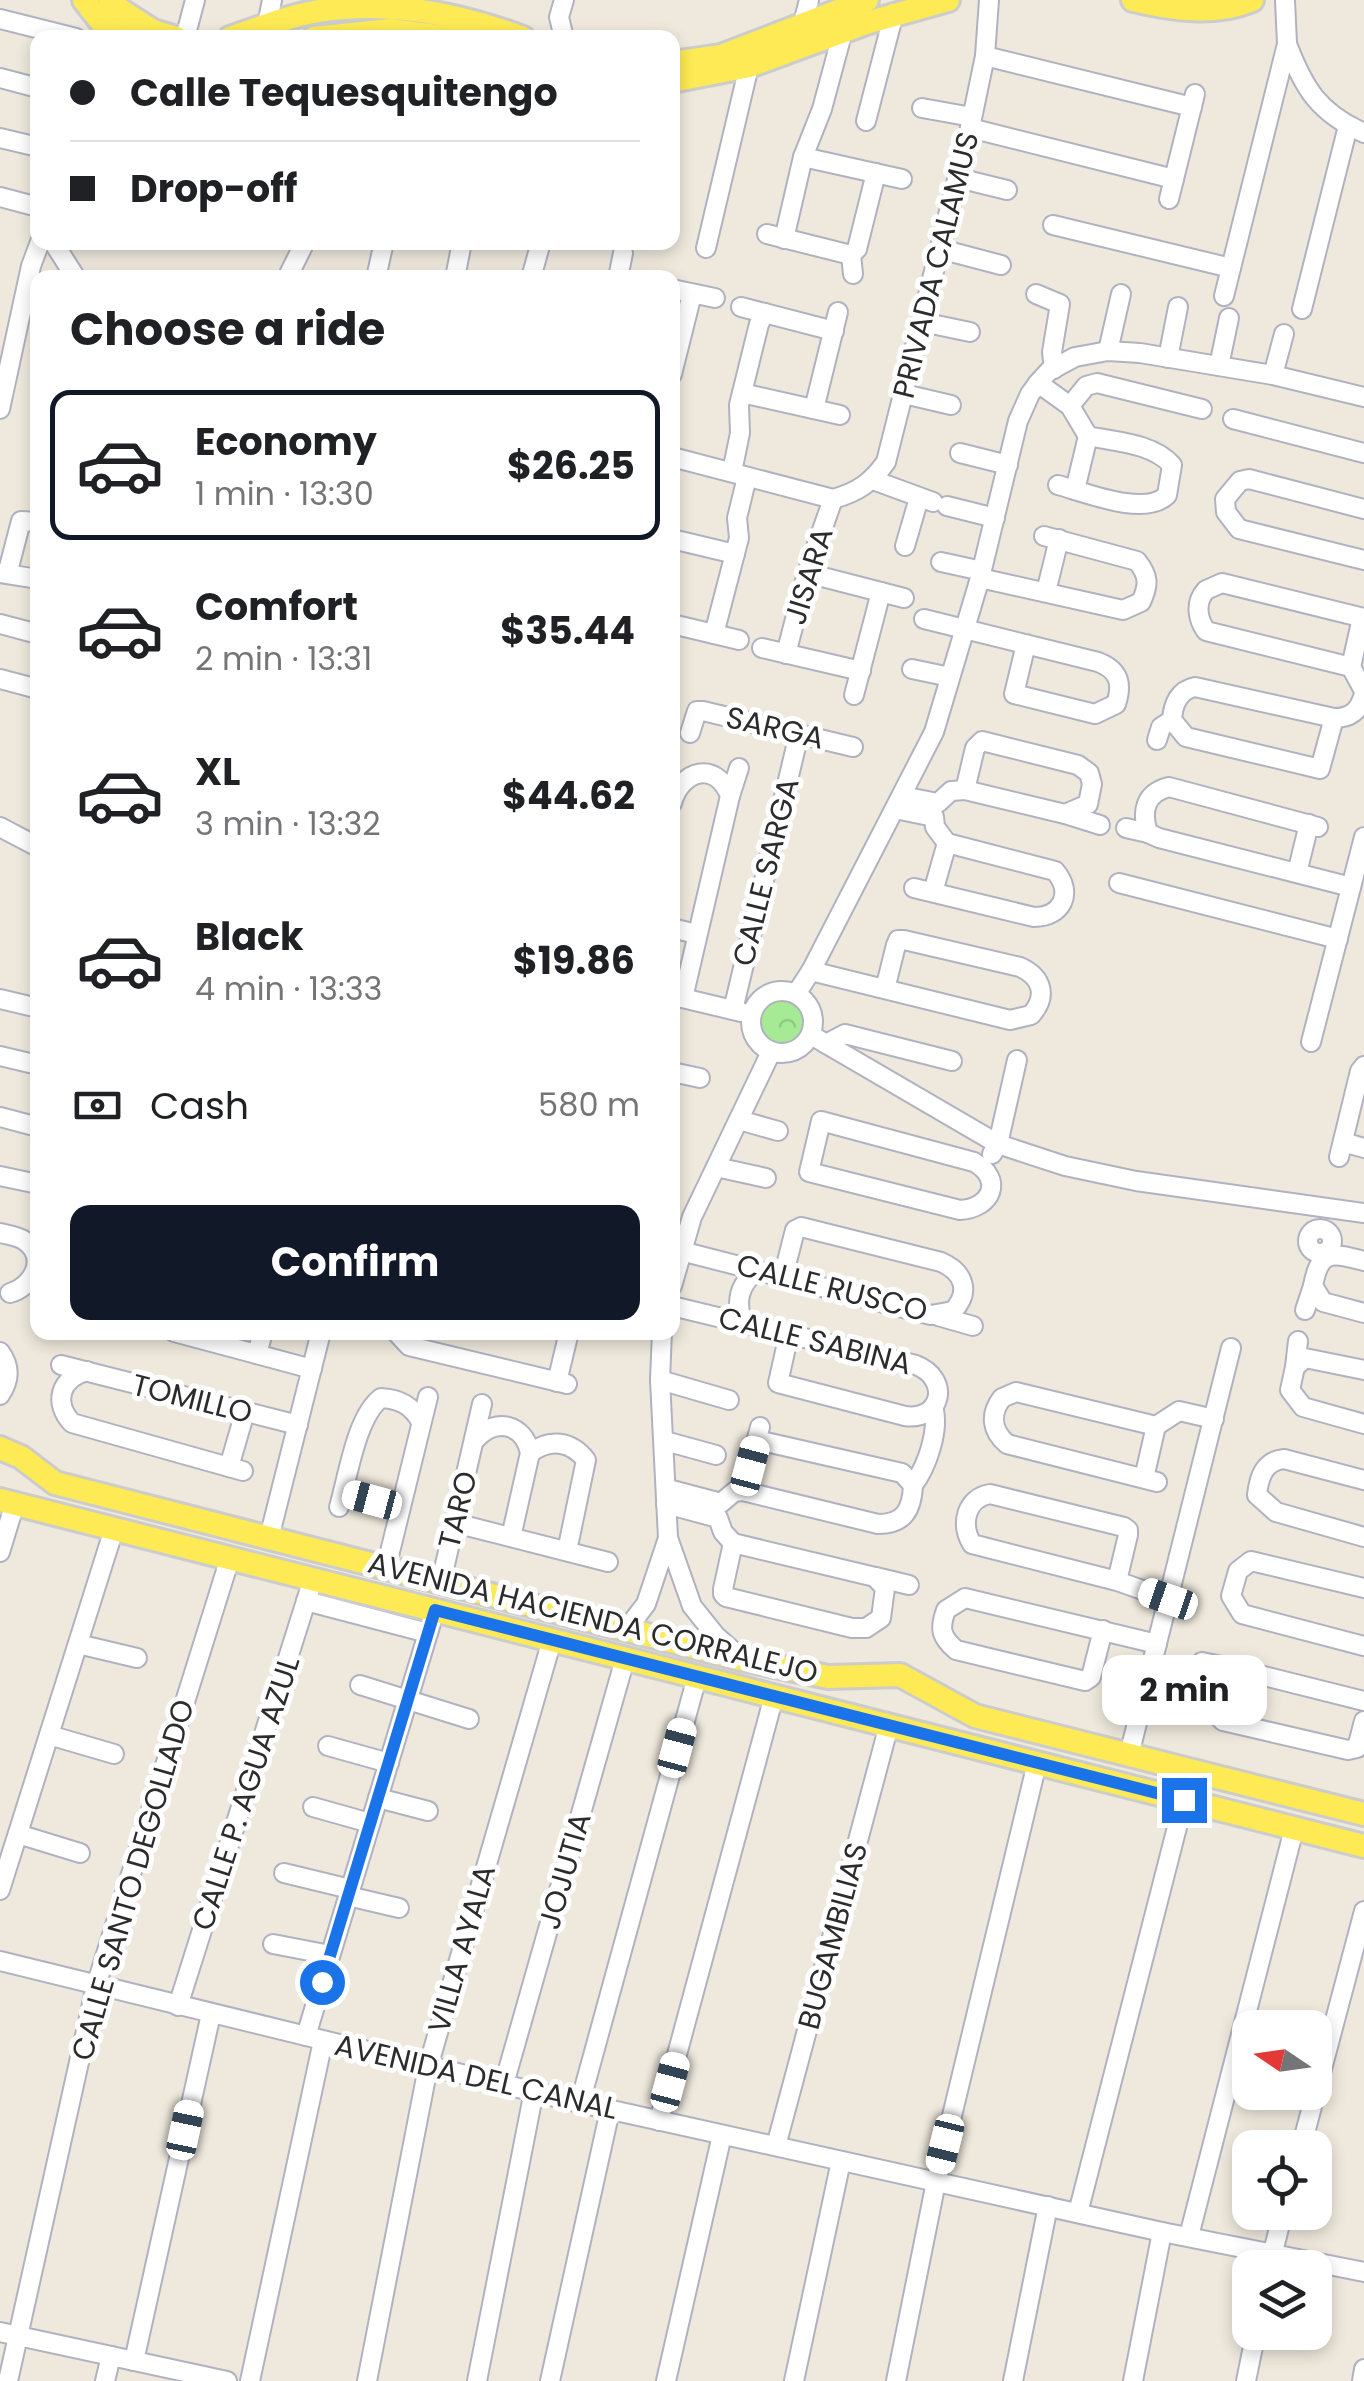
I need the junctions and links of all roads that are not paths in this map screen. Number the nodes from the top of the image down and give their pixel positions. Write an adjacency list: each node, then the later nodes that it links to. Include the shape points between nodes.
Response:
1 (84, 0): 15 (main road)
2 (195, 0): 20 (street)
3 (272, 0): 17 (street)
4 (564, 0): 23 (street)
5 (868, 0): 13 (main road)
6 (948, 0): 14 (main road)
7 (989, 0): 26 (street, PRIVADA CALAMUS)
8 (1133, 0): 9 (main road, via 1193,10)
9 (1252, 0)
10 (1285, 0): 25 (street)
11 (410, 4): 12 (main road); 22 (main road)
12 (318, 5): 17 (main road)
13 (806, 11): 27 (main road, via 764,41)
14 (894, 14): 24 (main road); 33 (street)
15 (105, 17): 19 (main road)
16 (0, 20): 18 (street)
17 (267, 26): 21 (main road)
18 (42, 30)
19 (150, 30)
20 (187, 30)
21 (255, 30)
22 (498, 30)
23 (562, 30)
24 (843, 31): 28 (main road); 38 (street)
25 (1286, 44): 35 (street, via 1313,99); 52 (street)
26 (985, 56): 34 (street, PRIVADA CALAMUS); 42 (street, via 1193,101)
27 (680, 62)
28 (749, 66): 30 (main road); 48 (street)
29 (0, 78): 31 (street)
30 (680, 79)
31 (30, 86)
32 (922, 108): 34 (street)
33 (866, 122)
34 (971, 122): 40 (street, PRIVADA CALAMUS); 42 (street)
35 (1356, 130): 63 (street)
36 (0, 138): 37 (street)
37 (30, 145)
38 (803, 158): 39 (street); 39 (street, via 775,237 852,265)
39 (876, 173): 41 (street)
40 (958, 178): 43 (street); 49 (street, PRIVADA CALAMUS)
41 (902, 179)
42 (1174, 179): 45 (street)
43 (1008, 190)
44 (0, 198): 46 (street)
45 (1169, 199)
46 (30, 205)
47 (1052, 224): 52 (street)
48 (706, 248)
49 (940, 249): 51 (street); 66 (street, PRIVADA CALAMUS)
50 (623, 253): 53 (street)
51 (1001, 265)
52 (1230, 268): 59 (street)
53 (622, 270)
54 (30, 271): 81 (street)
55 (680, 290): 56 (street)
56 (692, 294): 60 (street); 69 (street)
57 (1036, 294): 73 (street, via 1060,304)
58 (1121, 294): 70 (street)
59 (1224, 296)
60 (715, 298)
61 (742, 307): 64 (street)
62 (1178, 307): 71 (street)
63 (1302, 308)
64 (766, 313): 76 (street); 82 (street, via 836,322)
65 (1229, 318): 72 (street)
66 (922, 322): 67 (street); 77 (street, PRIVADA CALAMUS)
67 (970, 332)
68 (1284, 334): 74 (street)
69 (680, 342)
70 (1108, 351): 71 (street); 73 (street)
71 (1168, 358): 72 (street)
72 (1219, 366): 74 (street)
73 (1054, 369): 75 (street)
74 (1273, 375): 78 (street)
75 (1038, 383): 80 (street); 90 (street, via 1018,421)
76 (742, 393): 82 (street); 91 (street)
77 (904, 394): 79 (street); 92 (street, PRIVADA CALAMUS, via 886,462)
78 (1364, 397)
79 (951, 405)
80 (1070, 406): 83 (street, via 1097,383); 86 (street)
81 (0, 409)
82 (814, 409): 84 (street)
83 (1202, 410)
84 (840, 415)
85 (1233, 418): 87 (street)
86 (1088, 436): 86 (street, via 1066,487 1138,505 1167,495 1172,465 1162,454)
87 (1364, 452)
88 (960, 454): 90 (street)
89 (680, 459): 91 (street)
90 (1008, 464): 96 (street)
91 (740, 474): 93 (street); 100 (street)
92 (873, 480): 93 (street); 94 (street)
93 (833, 499): 104 (street, JISARA)
94 (933, 502): 96 (street); 99 (street)
95 (1364, 509): 101 (street, via 1249,479 1225,499 1239,529)
96 (995, 518): 105 (street)
97 (29, 521): 103 (street)
98 (680, 541): 100 (street)
99 (905, 546)
100 (734, 554): 118 (street)
101 (1364, 560)
102 (942, 562): 105 (street)
103 (4, 572): 106 (street)
104 (807, 573): 107 (street); 122 (street, JISARA)
105 (981, 575): 108 (street); 115 (street)
106 (30, 577)
107 (880, 592): 109 (street); 125 (street)
108 (1046, 592): 108 (street, via 1052,537 1137,561 1148,586 1133,612)
109 (904, 598)
110 (1363, 618): 116 (street, via 1222,583 1199,602); 123 (street)
111 (924, 619): 115 (street)
112 (0, 624): 117 (street)
113 (680, 626): 118 (street)
114 (1183, 626): 116 (street)
115 (965, 628): 120 (street); 126 (street)
116 (1206, 631): 123 (street)
117 (30, 632)
118 (714, 634): 119 (street)
119 (739, 640)
120 (1026, 644): 120 (street, via 1110,667 1121,689 1110,719 1014,694)
121 (762, 648): 122 (street)
122 (786, 654): 125 (street)
123 (1351, 667): 132 (street)
124 (912, 669): 126 (street)
125 (861, 670): 131 (street)
126 (950, 678): 145 (street, via 934,732)
127 (0, 680): 130 (street)
128 (1170, 680): 129 (street)
129 (1195, 686): 133 (street); 134 (street, via 1180,695)
130 (30, 687)
131 (854, 695)
132 (1363, 699): 133 (street, via 1346,718)
133 (1334, 718): 134 (street, via 1320,769 1186,737)
134 (1172, 720): 137 (street)
135 (690, 733): 136 (street, SARGA, via 697,711)
136 (800, 734): 138 (street, SARGA); 169 (street, CALLE SARGA)
137 (1156, 740)
138 (853, 746)
139 (738, 768): 144 (street)
140 (1152, 770): 143 (street)
141 (680, 781): 144 (street, via 686,770 714,776)
142 (965, 790): 145 (street, via 951,790 938,803); 146 (street); 146 (street, via 982,741 1089,772 1092,796 1082,809)
143 (1152, 795): 150 (street, via 1145,807); 154 (street, via 1169,788 1314,826)
144 (730, 796): 160 (street)
145 (898, 802): 153 (street, via 934,818); 162 (street)
146 (1064, 814): 147 (street)
147 (1100, 825)
148 (0, 827): 152 (street)
149 (1126, 828): 150 (street)
150 (1148, 832): 154 (street)
151 (1364, 837): 156 (street)
152 (30, 843)
153 (947, 843): 157 (street, via 1056,870 1064,880); 157 (street, via 924,890 1034,917 1047,917)
154 (1297, 874): 156 (street)
155 (1119, 883): 161 (street)
156 (1350, 887): 161 (street)
157 (1063, 902): 159 (street)
158 (680, 930): 160 (street, CALLE SARGA)
159 (1057, 933)
160 (696, 934): 164 (street)
161 (1338, 938): 171 (street)
162 (810, 971): 163 (street); 165 (street)
163 (885, 989): 163 (street, via 898,940 904,940 1020,967 1040,983 1042,995 1031,1015 1016,1020)
164 (680, 990)
165 (796, 994): 169 (street, via 774,992); 170 (street, via 812,1011)
166 (680, 997): 169 (street)
167 (0, 1000): 168 (street)
168 (30, 1006)
169 (742, 1012): 172 (street, via 756,1041)
170 (819, 1039): 172 (street, via 794,1051); 175 (street, via 846,1034); 184 (street)
171 (1311, 1042)
172 (771, 1052): 181 (street)
173 (0, 1056): 176 (street)
174 (1017, 1060): 184 (street)
175 (952, 1062)
176 (30, 1063)
177 (1364, 1066): 185 (street, via 1341,1150)
178 (680, 1074): 179 (street)
179 (700, 1078)
180 (0, 1117): 182 (street)
181 (738, 1120): 183 (street); 186 (street)
182 (30, 1125)
183 (778, 1131)
184 (998, 1144): 187 (street); 191 (street, via 1136,1181)
185 (1364, 1148)
186 (716, 1167): 189 (street); 195 (street)
187 (983, 1167): 187 (street, via 991,1188 981,1206 960,1210 809,1172 821,1122)
188 (0, 1176): 190 (street)
189 (766, 1178)
190 (30, 1182)
191 (1326, 1208): 192 (street); 197 (street, via 1308,1241)
192 (1364, 1213)
193 (0, 1233): 194 (street)
194 (30, 1247)
195 (681, 1252): 196 (street); 199 (street, CALLE RUSCO)
196 (680, 1256)
197 (1319, 1258): 198 (street); 202 (street)
198 (1364, 1261)
199 (757, 1270): 200 (street, CALLE RUSCO); 209 (street, via 738,1300)
200 (782, 1277): 208 (street, CALLE RUSCO); 208 (street, CALLE RUSCO, via 797,1227 954,1268 964,1290 958,1305)
201 (30, 1282): 203 (street)
202 (1313, 1286): 206 (street); 207 (street, via 1323,1302)
203 (5, 1292): 204 (street)
204 (30, 1299)
205 (680, 1308): 209 (street, CALLE SABINA)
206 (1306, 1310)
207 (1364, 1313)
208 (938, 1316): 210 (street)
209 (742, 1323): 211 (street, CALLE SABINA)
210 (973, 1326)
211 (790, 1334): 231 (street, CALLE SABINA, via 928,1370 936,1380); 231 (street, via 778,1383 913,1417)
212 (204, 1340): 221 (street)
213 (260, 1340): 221 (street)
214 (320, 1340): 223 (street)
215 (403, 1340): 216 (street, via 562,1383)
216 (568, 1340)
217 (662, 1340): 227 (street)
218 (1298, 1341): 226 (street)
219 (1232, 1348): 234 (street)
220 (6, 1351): 228 (street, via 8,1382)
221 (257, 1354): 223 (street)
222 (61, 1365): 225 (street, TOMILLO)
223 (312, 1369): 237 (street)
224 (1364, 1370): 226 (street, via 1312,1357)
225 (86, 1371): 233 (street, TOMILLO); 233 (street, via 63,1388 63,1413 72,1423 236,1469)
226 (1293, 1374): 236 (street, via 1291,1395 1303,1407)
227 (660, 1380): 230 (street); 240 (street)
228 (0, 1395)
229 (428, 1398): 235 (street)
230 (729, 1400)
231 (936, 1402): 246 (street)
232 (482, 1404): 239 (street, TARO)
233 (244, 1412): 237 (street, TOMILLO)
234 (1214, 1419): 238 (street, via 1179,1411); 272 (street)
235 (421, 1422): 249 (street); 249 (street, via 392,1398 371,1405 341,1500)
236 (1364, 1424)
237 (298, 1426): 254 (street)
238 (1156, 1426): 238 (street, via 1016,1392 1002,1398 994,1414 996,1432 1007,1444 1151,1480)
239 (476, 1439): 242 (street, via 504,1425 520,1431); 250 (street, TARO)
240 (665, 1441): 243 (street); 247 (street)
241 (0, 1448): 254 (main road, AVENIDA HACIENDA CORRALEJO, via 55,1483)
242 (530, 1453): 253 (street); 259 (street, via 555,1442 586,1460)
243 (716, 1454)
244 (1364, 1480): 252 (street, via 1284,1459 1266,1466 1257,1494 1276,1512)
245 (744, 1491): 246 (street, via 878,1524 901,1519); 246 (street, via 759,1433 902,1473); 247 (street, via 721,1503)
246 (912, 1493)
247 (667, 1497): 255 (street); 257 (street, via 718,1518)
248 (8, 1502): 251 (main road); 260 (street)
249 (400, 1507): 263 (street)
250 (455, 1523): 253 (street); 266 (street, TARO)
251 (114, 1529): 261 (main road); 279 (street)
252 (1364, 1536)
253 (511, 1537): 259 (street)
254 (269, 1538): 263 (main road, AVENIDA HACIENDA CORRALEJO)
255 (668, 1538): 276 (street, via 646,1604); 285 (street, via 692,1606)
256 (951, 1540): 258 (street)
257 (734, 1543): 264 (street); 264 (street, via 722,1594 852,1628 881,1618 885,1588)
258 (972, 1544): 265 (street); 265 (street, via 966,1516 975,1500 990,1494 1124,1527)
259 (567, 1551): 262 (street)
260 (0, 1552)
261 (230, 1558): 269 (main road); 320 (street, CALLE SANTO DEGOLLADO)
262 (608, 1562)
263 (386, 1568): 266 (main road, AVENIDA HACIENDA CORRALEJO)
264 (876, 1578): 267 (street)
265 (1117, 1581): 272 (street)
266 (441, 1582): 276 (main road, AVENIDA HACIENDA CORRALEJO)
267 (909, 1585)
268 (1364, 1588): 274 (street, via 1258,1561 1243,1565 1232,1582 1232,1602)
269 (310, 1590): 275 (main road); 321 (street, CALLE P. AGUA AZUL)
270 (942, 1592): 271 (street)
271 (965, 1598): 277 (street); 277 (street, via 950,1605 942,1621 943,1638 956,1650 1085,1680 1092,1677)
272 (1168, 1599): 280 (street)
273 (1218, 1607): 274 (street)
274 (1242, 1614): 282 (street)
275 (432, 1622): 278 (main road); 291 (street)
276 (626, 1630): 281 (main road, AVENIDA HACIENDA CORRALEJO)
277 (1103, 1630): 280 (street)
278 (552, 1640): 284 (main road); 324 (street, VILLA AYALA)
279 (78, 1644): 283 (street); 296 (street)
280 (1158, 1644): 299 (street)
281 (692, 1646): 285 (main road, AVENIDA HACIENDA CORRALEJO); 288 (main road)
282 (1364, 1646)
283 (137, 1658)
284 (625, 1658): 288 (main road); 325 (street, JOJUTIA)
285 (742, 1659): 299 (main road, AVENIDA HACIENDA CORRALEJO, via 828,1677 900,1675 975,1716)
286 (1202, 1662): 287 (street)
287 (1232, 1668): 292 (street); 294 (street, via 1216,1675 1208,1690 1210,1707 1223,1721 1354,1751)
288 (691, 1675): 290 (main road); 327 (street)
289 (360, 1685): 291 (street)
290 (774, 1696): 295 (main road); 329 (street)
291 (408, 1700): 293 (street); 300 (street)
292 (1364, 1701)
293 (469, 1719)
294 (1364, 1721)
295 (889, 1726): 301 (main road); 332 (street, BUGAMBILIAS)
296 (49, 1735): 298 (street); 309 (street)
297 (328, 1746): 300 (street)
298 (114, 1754)
299 (1129, 1755): 305 (main road, AVENIDA HACIENDA CORRALEJO)
300 (389, 1762): 302 (street)
301 (1037, 1763): 303 (main road); 334 (street)
302 (378, 1798): 306 (street); 307 (street)
303 (1184, 1800): 308 (main road); 336 (street)
304 (313, 1807): 307 (street)
305 (1358, 1809)
306 (428, 1811)
307 (370, 1823): 314 (street)
308 (1294, 1828): 310 (main road); 338 (street)
309 (18, 1834): 311 (street); 313 (street)
310 (1364, 1846)
311 (80, 1853)
312 (284, 1873): 314 (street)
313 (0, 1890)
314 (349, 1892): 315 (street); 318 (street)
315 (399, 1908)
316 (1364, 1911): 330 (street)
317 (273, 1944): 318 (street)
318 (330, 1955): 323 (street)
319 (0, 1961): 320 (street, AVENIDA DEL CANAL)
320 (96, 1986): 321 (street, AVENIDA DEL CANAL); 342 (street, CALLE SANTO DEGOLLADO)
321 (178, 2006): 322 (street, AVENIDA DEL CANAL)
322 (211, 2014): 323 (street, AVENIDA DEL CANAL); 345 (street)
323 (314, 2038): 324 (street, AVENIDA DEL CANAL); 351 (street)
324 (428, 2066): 325 (street, AVENIDA DEL CANAL); 352 (street, VILLA AYALA)
325 (504, 2084): 326 (street, AVENIDA DEL CANAL)
326 (534, 2092): 327 (street, AVENIDA DEL CANAL); 353 (street)
327 (580, 2103): 328 (street, AVENIDA DEL CANAL)
328 (610, 2110): 329 (street, AVENIDA DEL CANAL); 354 (street)
329 (659, 2121): 331 (street, AVENIDA DEL CANAL)
330 (1306, 2130)
331 (722, 2135): 332 (street, AVENIDA DEL CANAL); 355 (street)
332 (776, 2146): 333 (street, AVENIDA DEL CANAL)
333 (842, 2161): 334 (street, AVENIDA DEL CANAL); 356 (street)
334 (936, 2182): 335 (street, AVENIDA DEL CANAL); 357 (street)
335 (1048, 2206): 336 (street, AVENIDA DEL CANAL); 358 (street)
336 (1078, 2213): 337 (street, AVENIDA DEL CANAL)
337 (1162, 2232): 338 (street, AVENIDA DEL CANAL); 359 (street)
338 (1189, 2236): 339 (street, AVENIDA DEL CANAL)
339 (1237, 2250)
340 (1332, 2268): 341 (street, AVENIDA DEL CANAL)
341 (1364, 2272)
342 (9, 2334): 344 (street); 348 (street, CALLE SANTO DEGOLLADO)
343 (1252, 2350): 360 (street)
344 (111, 2356): 345 (street); 349 (street)
345 (134, 2360): 347 (street)
346 (1364, 2369): 361 (street)
347 (193, 2377): 350 (street)
348 (8, 2381)
349 (104, 2381)
350 (226, 2381)
351 (250, 2381)
352 (367, 2381)
353 (478, 2381)
354 (550, 2381)
355 (666, 2381)
356 (794, 2381)
357 (896, 2381)
358 (1013, 2381)
359 (1132, 2381)
360 (1246, 2381)
361 (1362, 2381)

